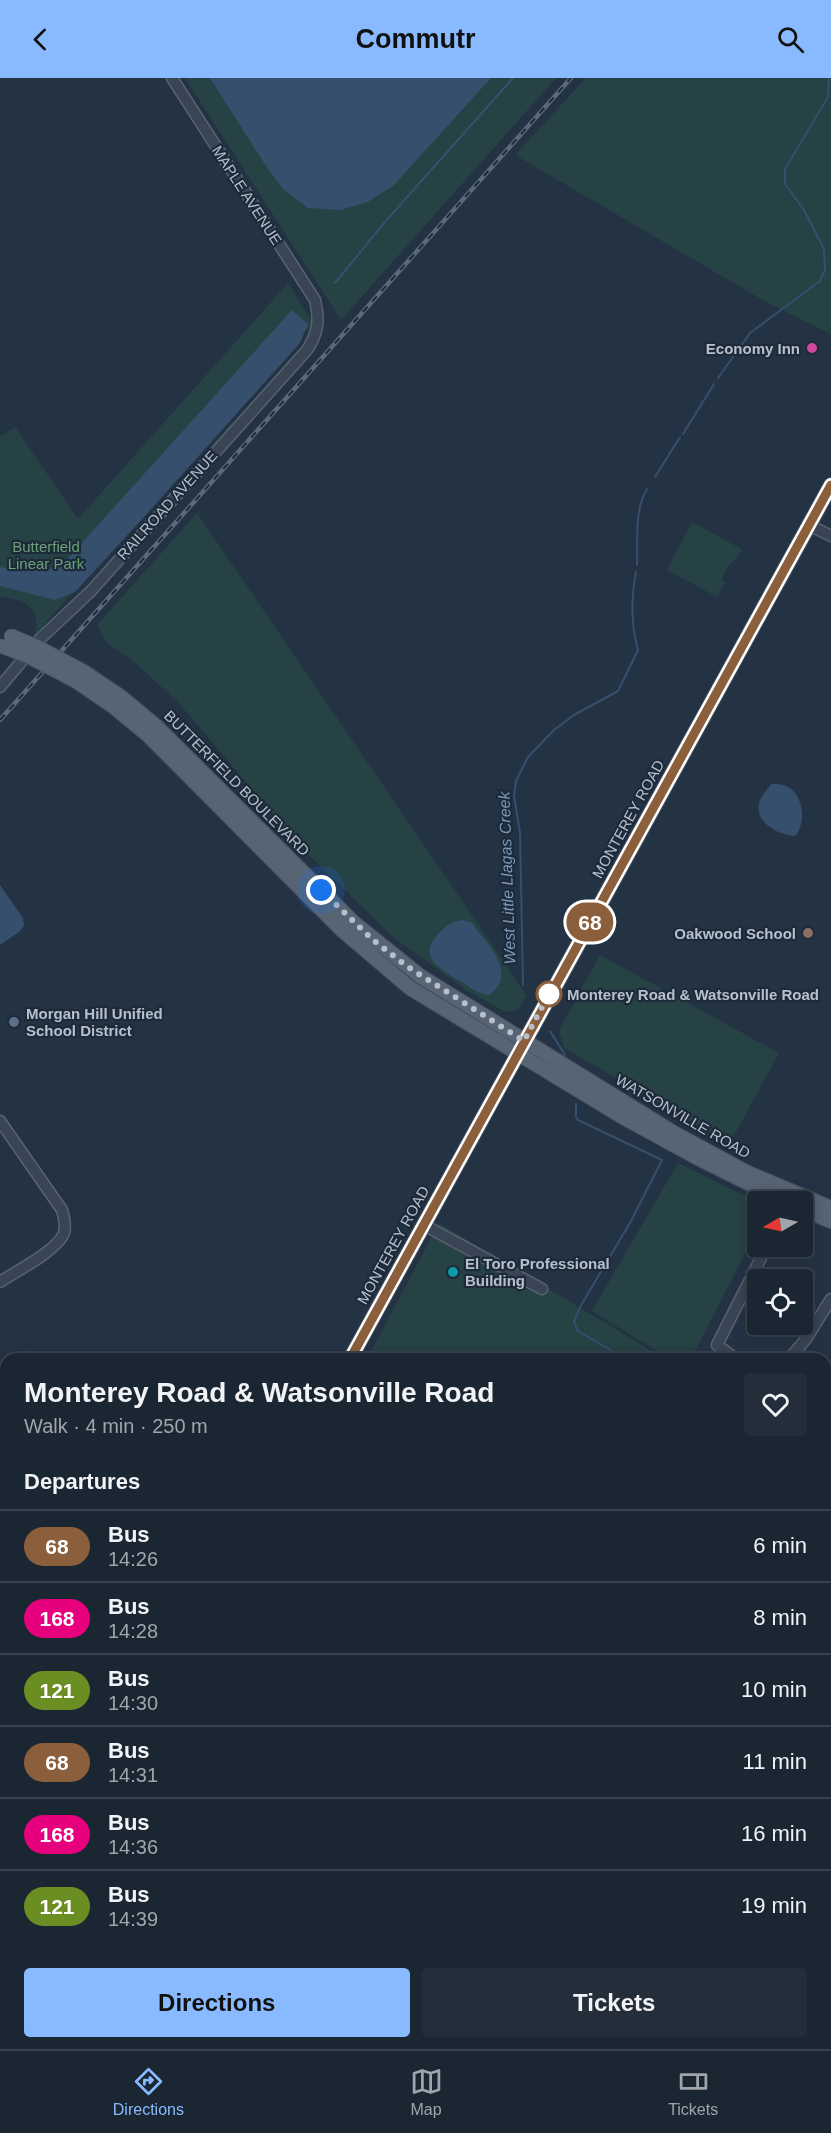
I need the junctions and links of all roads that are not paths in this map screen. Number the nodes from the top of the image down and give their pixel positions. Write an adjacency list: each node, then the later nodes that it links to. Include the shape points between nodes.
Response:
1 (172, 78): 2 (street, MAPLE AVENUE, via 315,300)
2 (319, 314): 8 (street, RAILROAD AVENUE, via 317,334 307,350 91,591 40,638)
3 (831, 485): 4 (main road, MONTEREY ROAD)
4 (809, 525): 5 (street); 9 (main road, MONTEREY ROAD)
5 (831, 537)
6 (3, 640): 7 (main road, BUTTERFIELD BOULEVARD, bridge, via 28,656)
7 (80, 676): 9 (main road, BUTTERFIELD BOULEVARD, via 121,697 157,727 373,940 420,976); 10 (main road, BUTTERFIELD BOULEVARD, via 148,735 387,971)
8 (0, 687)
9 (524, 1041): 10 (main road, MONTEREY ROAD); 13 (main road, WATSONVILLE ROAD, via 710,1153)
10 (517, 1054): 12 (main road, WATSONVILLE ROAD, via 685,1152); 16 (main road, MONTEREY ROAD)
11 (0, 1121): 18 (street, via 63,1210 65,1221 64,1233 56,1245)
12 (764, 1191)
13 (831, 1208)
14 (813, 1214): 15 (main road)
15 (831, 1221)
16 (424, 1225): 19 (street); 21 (main road, MONTEREY ROAD)
17 (761, 1257): 22 (street, via 717,1344)
18 (0, 1282)
19 (542, 1289)
20 (831, 1299): 23 (street)
21 (353, 1353)
22 (728, 1353)
23 (794, 1353)

